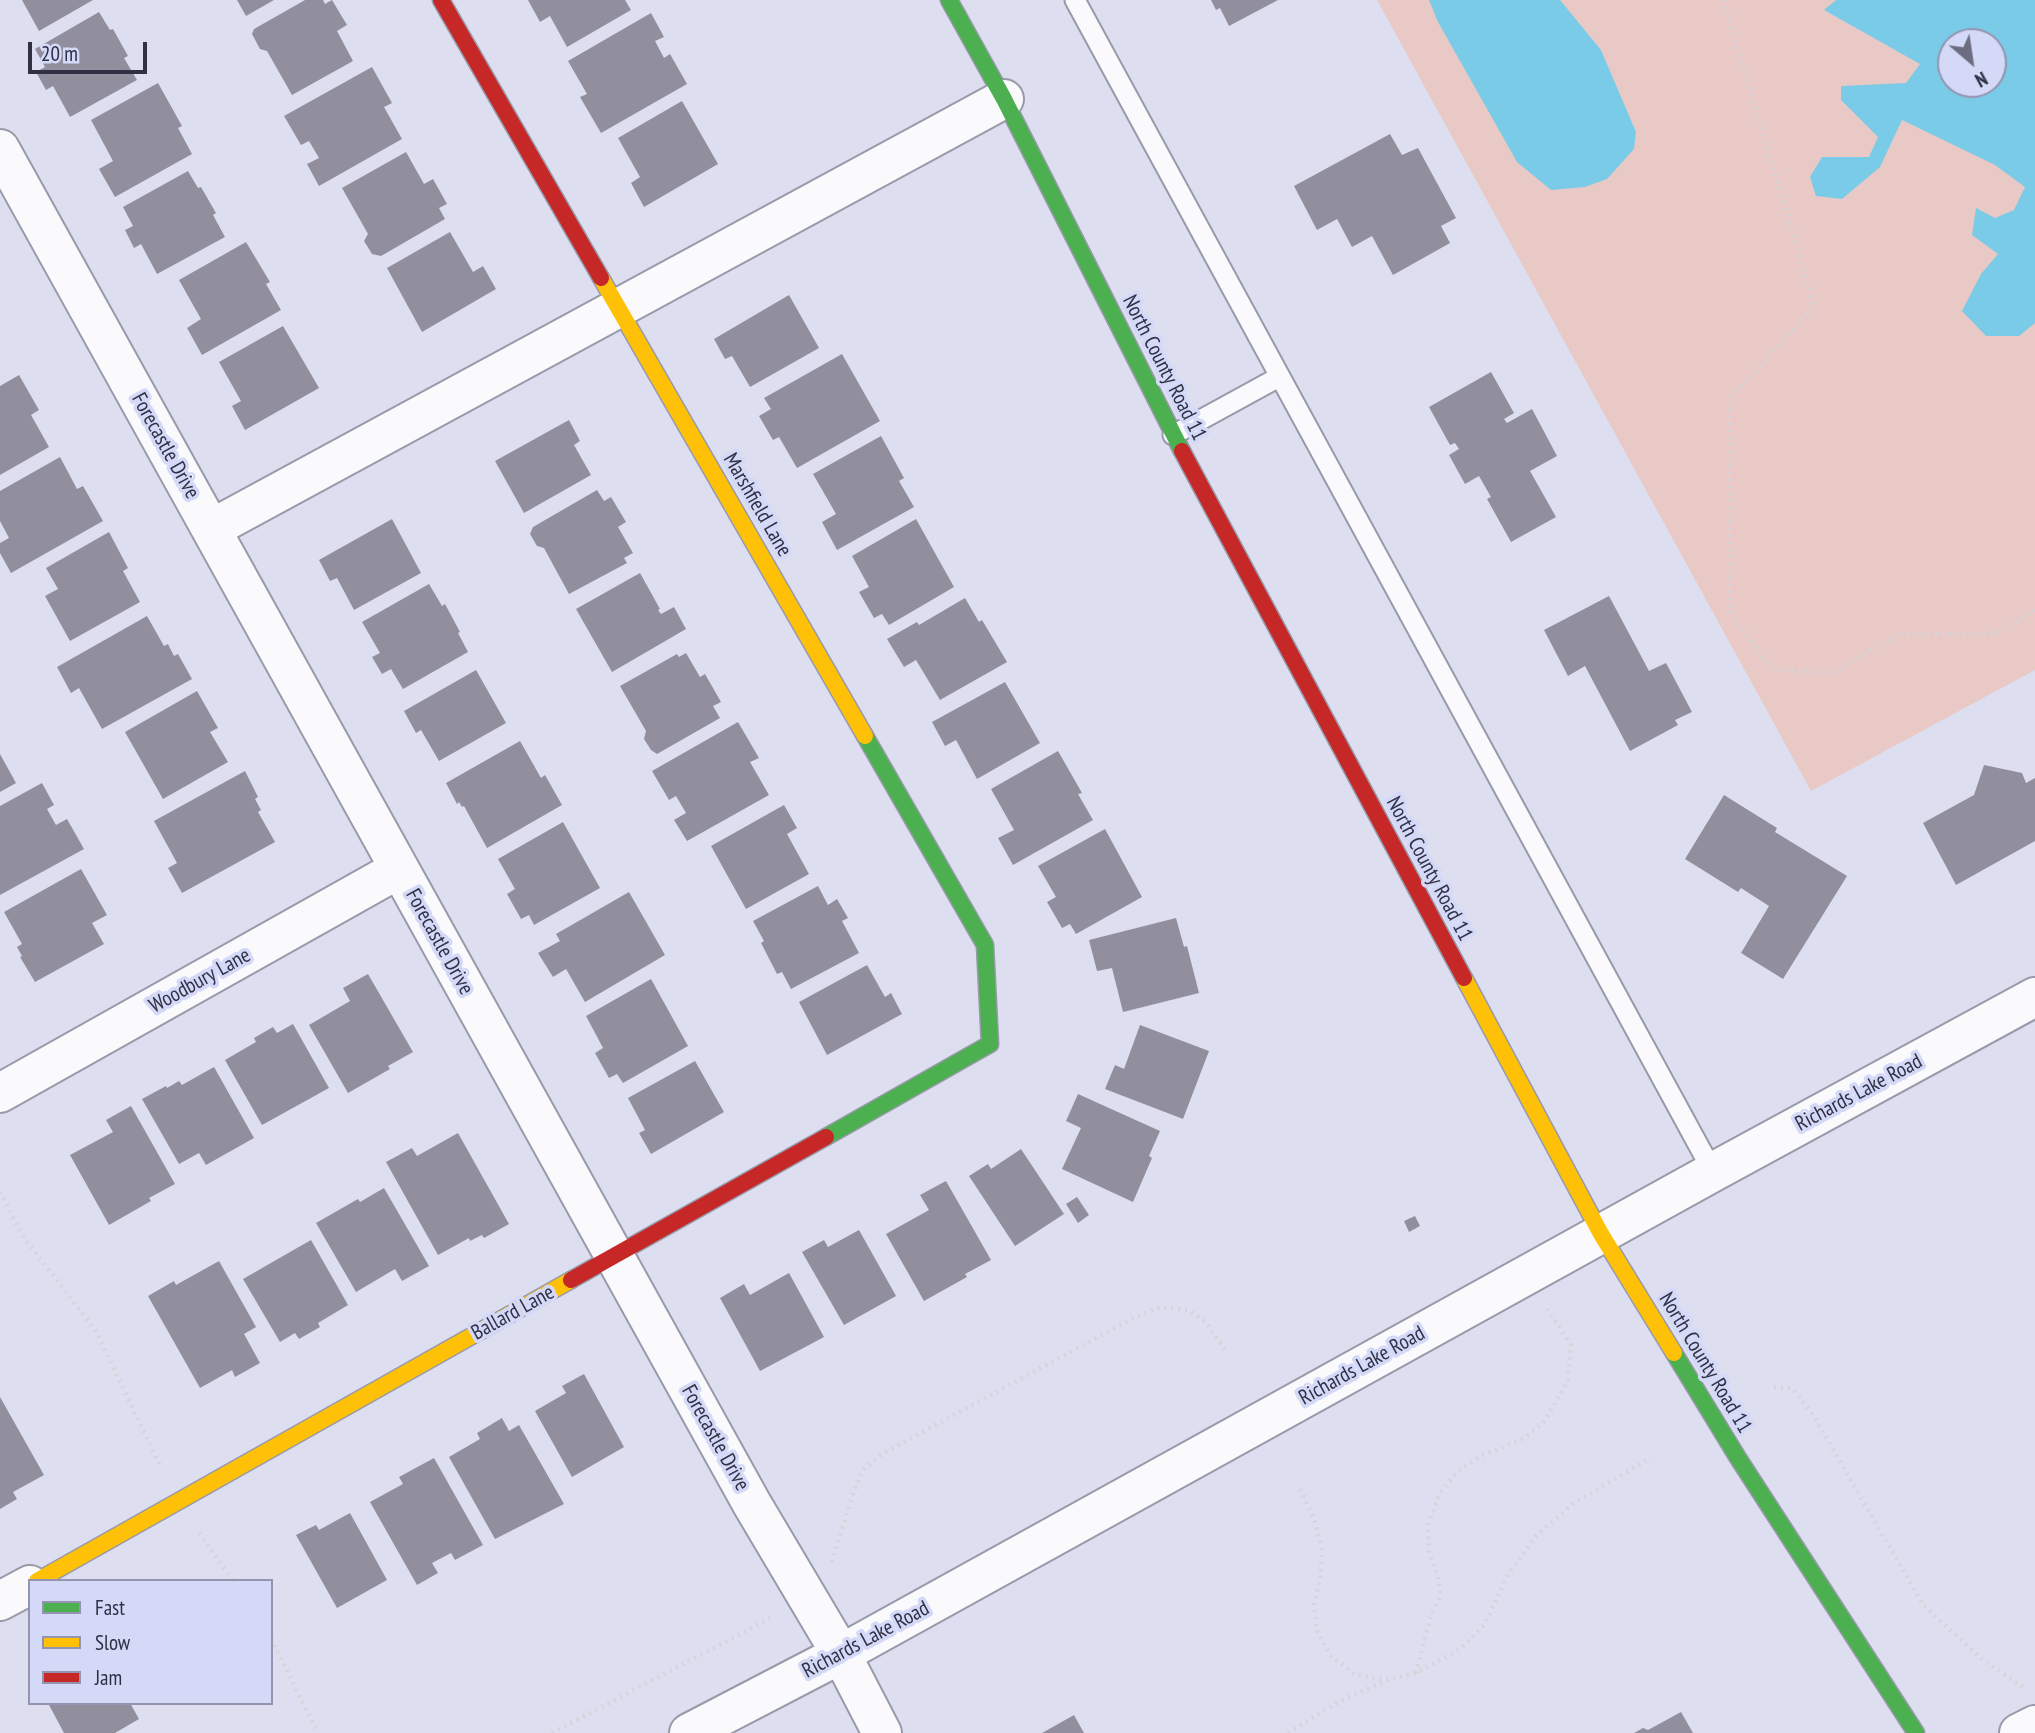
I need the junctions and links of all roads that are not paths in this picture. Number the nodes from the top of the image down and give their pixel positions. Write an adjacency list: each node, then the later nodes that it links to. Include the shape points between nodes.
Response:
1 (441, 0): 6 (street, Marshfield Lane)
2 (949, 0): 4 (street, North County Road 11)
3 (1075, 0): 7 (lane)
4 (1004, 99): 6 (street); 8 (street, North County Road 11)
5 (0, 149): 9 (street, Forecastle Drive)
6 (620, 309): 9 (street); 12 (street, Marshfield Lane, via 985,944)
7 (1279, 377): 8 (lane); 14 (lane)
8 (1173, 435): 15 (street, North County Road 11)
9 (211, 529): 10 (street, Forecastle Drive)
10 (399, 869): 13 (street, Woodbury Lane); 16 (street, Forecastle Drive)
11 (2035, 997): 14 (street, Richards Lake Road)
12 (990, 1044): 16 (street, Ballard Lane)
13 (0, 1093)
14 (1713, 1172): 15 (street, Richards Lake Road)
15 (1601, 1234): 20 (street, Richards Lake Road); 24 (street, North County Road 11, via 1738,1458)
16 (614, 1256): 17 (street, Ballard Lane); 20 (street, Forecastle Drive)
17 (41, 1579)
18 (28, 1586): 19 (street)
19 (0, 1601)
20 (841, 1654): 22 (street, Richards Lake Road); 23 (street, Forecastle Drive)
21 (2035, 1725): 25 (street)
22 (689, 1733)
23 (882, 1733)
24 (1916, 1733)
25 (2019, 1733)

